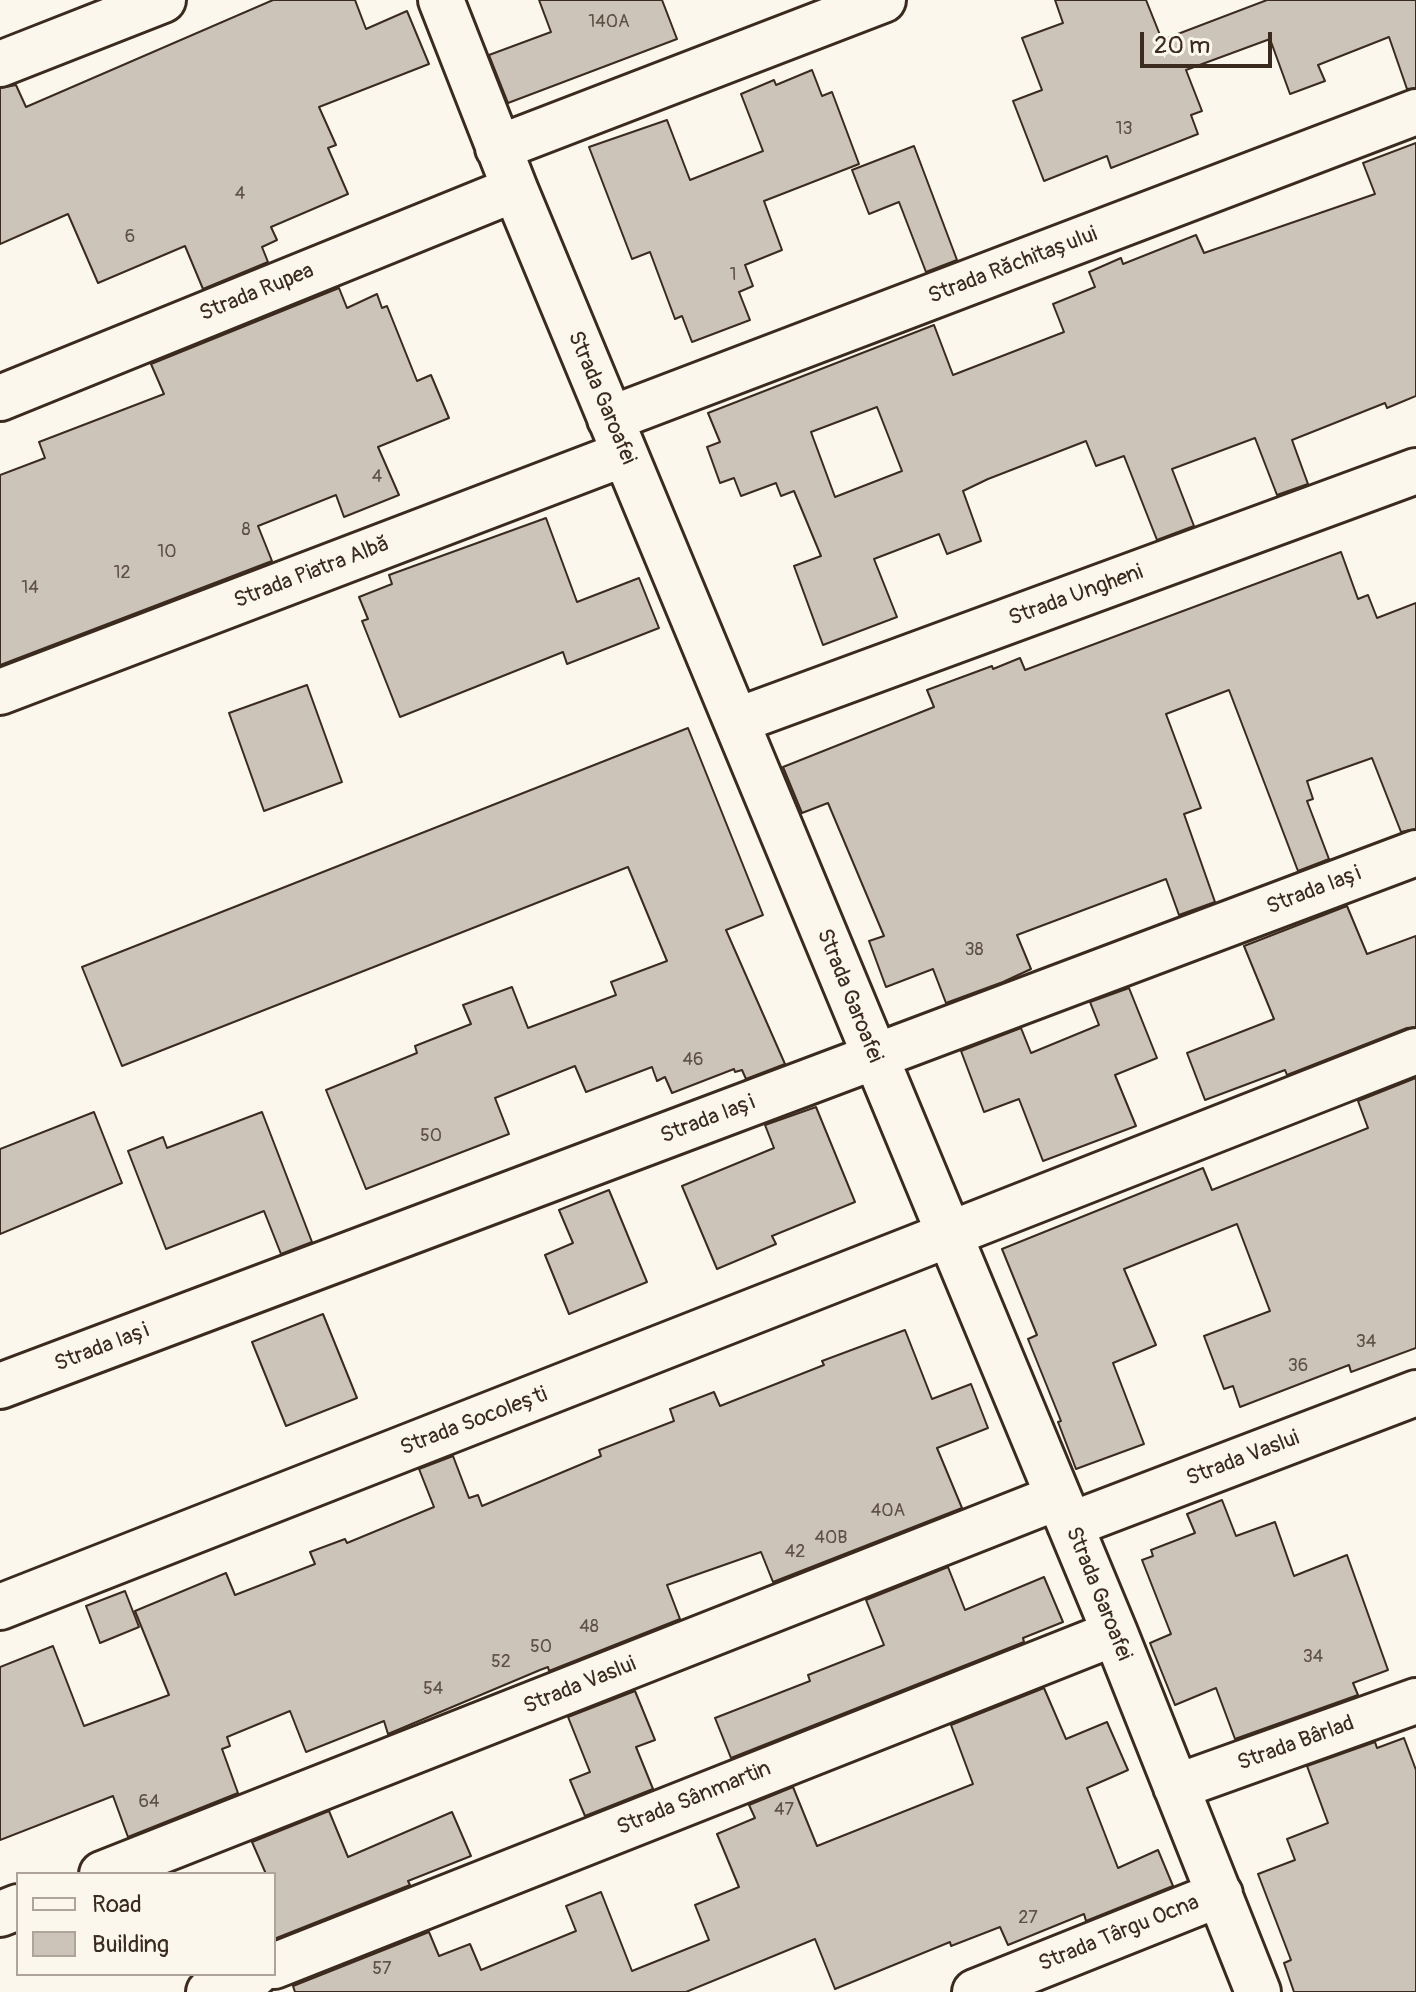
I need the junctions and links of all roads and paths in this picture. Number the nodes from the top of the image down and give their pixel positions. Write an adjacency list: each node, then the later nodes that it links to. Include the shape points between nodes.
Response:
1 (163, 0): 4 (street)
2 (441, 0): 6 (street, Strada Garoafei)
3 (883, 0): 6 (street)
4 (0, 64)
5 (1416, 112): 9 (street, Strada Răchitașului)
6 (498, 148): 7 (street, Strada Garoafei)
7 (515, 189): 8 (street, Strada Rupea); 9 (street, Strada Garoafei)
8 (0, 398)
9 (617, 436): 11 (street, Strada Piatra Albă); 12 (street, Strada Garoafei)
10 (1416, 471): 12 (street, Strada Ungheni)
11 (0, 692)
12 (736, 721): 15 (street, Strada Garoafei)
13 (1416, 853): 15 (street, Strada Iași)
14 (1416, 1051): 16 (street, Strada Socolești)
15 (875, 1057): 16 (street, Strada Garoafei); 17 (street, Strada Iași)
16 (949, 1237): 19 (street, Strada Garoafei); 20 (street, Strada Socolești)
17 (0, 1386)
18 (1416, 1393): 19 (street, Strada Vaslui)
19 (1064, 1511): 21 (street, Strada Garoafei); 24 (street, Strada Vaslui)
20 (0, 1607)
21 (1115, 1633): 23 (street, Strada Garoafei); 26 (street, Strada Sânmartin)
22 (1416, 1701): 23 (street, Strada Bârlad)
23 (1176, 1787): 25 (street, Strada Garoafei)
24 (107, 1872)
25 (1220, 1894): 29 (street, Strada Târgu Ocna); 30 (street, Strada Garoafei)
26 (276, 1965)
27 (250, 1976): 28 (street)
28 (209, 1992)
29 (975, 1992)
30 (1258, 1992)

